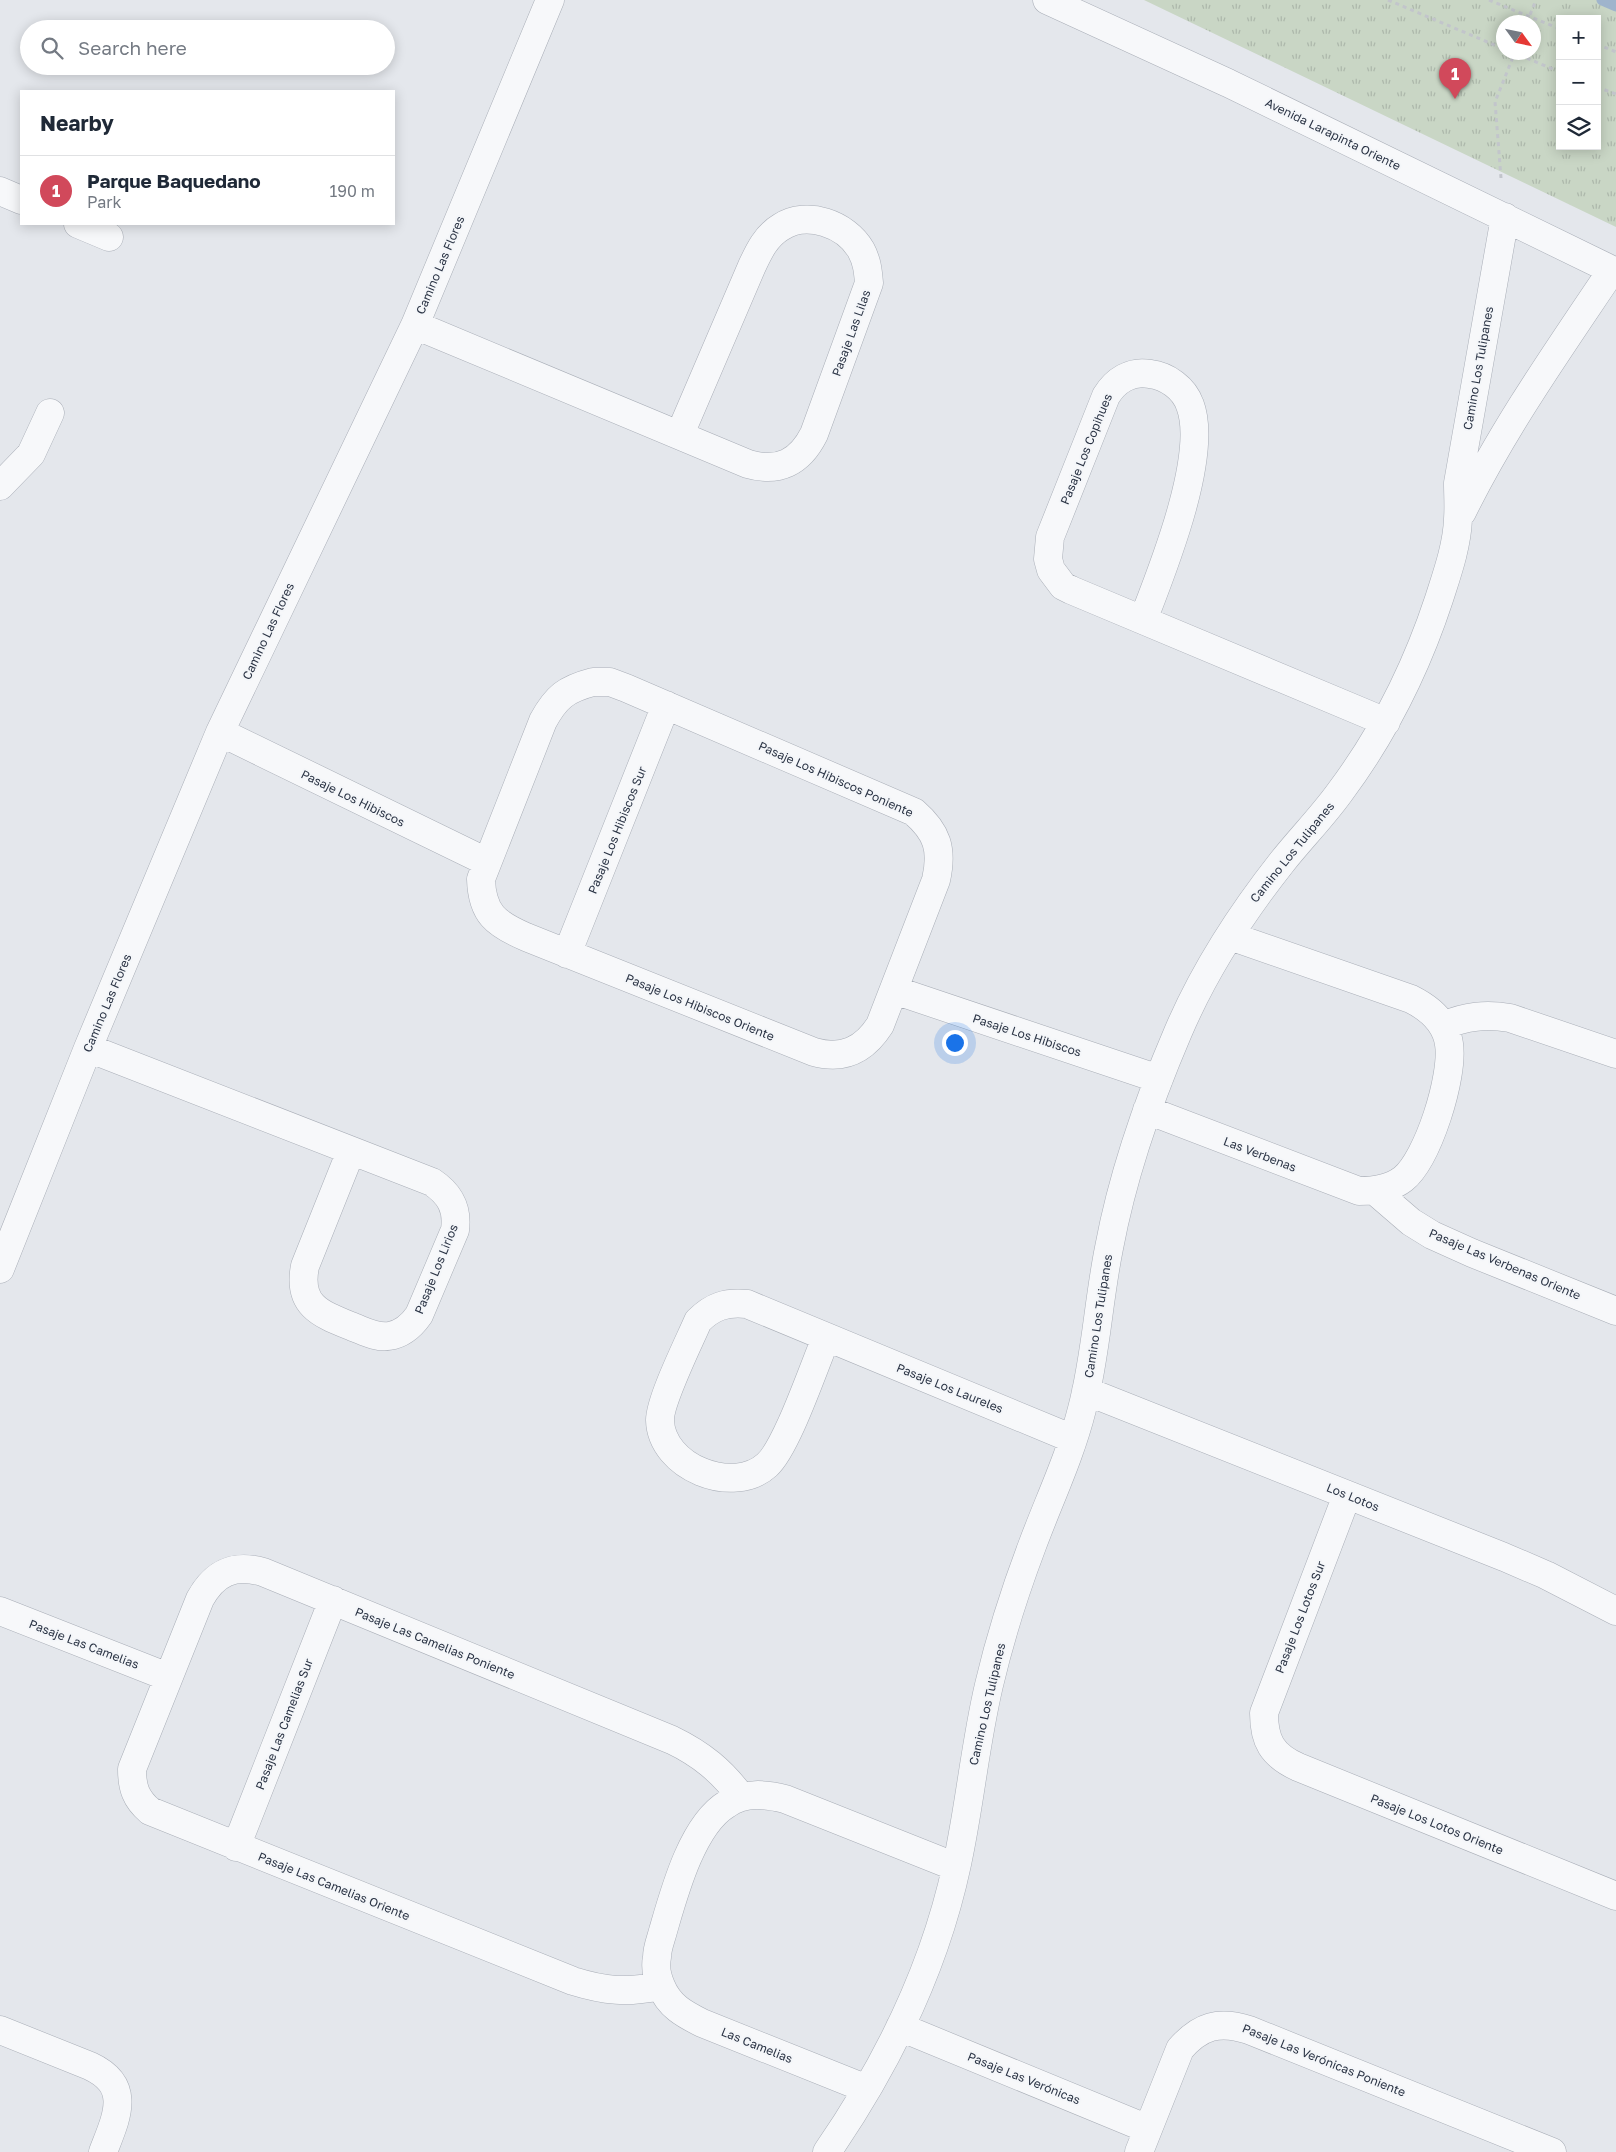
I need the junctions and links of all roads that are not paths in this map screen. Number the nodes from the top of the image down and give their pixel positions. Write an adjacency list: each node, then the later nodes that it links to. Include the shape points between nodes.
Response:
1 (550, 0): 9 (street, Camino Las Flores)
2 (1047, 0): 5 (street, Avenida Larapinta Oriente)
3 (0, 191): 4 (street)
4 (20, 200)
5 (1505, 217): 8 (street, Avenida Larapinta Oriente); 13 (street, Camino Los Tulipanes, via 1458,483)
6 (80, 225): 7 (street)
7 (109, 237)
8 (1614, 271): 13 (street, Camino Los Tulipanes, via 1513,419)
9 (415, 325): 11 (street, Pasaje Las Lilas); 17 (street, Camino Las Flores)
10 (50, 413): 12 (street, via 32,454)
11 (680, 434): 11 (street, Pasaje Las Lilas, via 758,467 782,466 807,448 869,283 860,248 848,235 821,220 808,219 783,226 764,242)
12 (0, 486)
13 (1458, 520): 16 (street, Camino Los Tulipanes, via 1429,629)
14 (1143, 620): 14 (street, Pasaje Los Copihues, via 1063,586 1050,570 1048,559 1050,537 1106,396 1120,380 1138,373 1160,376 1183,391 1190,404 1195,434 1183,505); 16 (street, Pasaje Los Copihues)
15 (666, 705): 18 (street, Pasaje Los Hibiscos Poniente, via 610,682 576,686 562,694 543,721); 20 (street, Pasaje Los Hibiscos Sur); 21 (street, Pasaje Los Hibiscos Poniente, via 914,812 926,822 935,835 940,865)
16 (1386, 722): 19 (street, Camino Los Tulipanes, via 1340,794 1248,906)
17 (220, 732): 18 (street, Pasaje Los Hibiscos); 23 (street, Camino Las Flores)
18 (487, 862): 20 (street, Pasaje Los Hibiscos Oriente, via 481,879 481,894 486,907 501,925)
19 (1230, 936): 22 (street, via 1411,999 1424,1005); 25 (street, Camino Los Tulipanes, via 1180,1026)
20 (567, 954): 21 (street, Pasaje Los Hibiscos Oriente, via 827,1056 854,1051 864,1044 880,1025)
21 (894, 990): 25 (street, Pasaje Los Hibiscos)
22 (1442, 1026): 24 (street, via 1476,1016 1502,1017); 28 (street, via 1449,1042 1450,1060 1434,1123 1412,1169 1390,1187)
23 (88, 1048): 27 (street, Pasaje Los Lirios); 29 (street, Camino Las Flores)
24 (1616, 1054)
25 (1159, 1079): 26 (street, Camino Los Tulipanes)
26 (1147, 1110): 28 (street, Las Verbenas, via 1359,1191); 32 (street, Camino Los Tulipanes, via 1116,1214)
27 (351, 1151): 27 (street, Pasaje Los Lirios, via 432,1182 453,1203 457,1217 455,1230 419,1315 407,1328 389,1336 375,1336 328,1317 318,1311 305,1294 302,1279 305,1266)
28 (1375, 1191): 30 (street, Pasaje Las Verbenas Oriente, via 1411,1222 1432,1235)
29 (0, 1269)
30 (1616, 1311)
31 (826, 1338): 31 (street, Pasaje Los Laureles, via 747,1304 719,1305 707,1312 698,1321 663,1403 662,1433 672,1452 691,1466 717,1476 733,1479 757,1473 769,1464 782,1442); 33 (street, Pasaje Los Laureles)
32 (1086, 1391): 33 (street, Camino Los Tulipanes); 34 (street, Los Lotos)
33 (1073, 1439): 42 (street, Camino Los Tulipanes, via 1021,1577 996,1657 980,1721)
34 (1347, 1495): 36 (street, Los Lotos, via 1546,1575); 39 (street, Pasaje Los Lotos Sur, via 1268,1699 1264,1712)
35 (333, 1600): 38 (street, Pasaje Las Camelias Poniente, via 252,1568 217,1576 208,1585); 40 (street, Pasaje Las Camelias Poniente, via 690,1749 725,1776); 41 (street, Pasaje Las Camelias Sur)
36 (1616, 1610)
37 (0, 1611): 38 (street, Pasaje Las Camelias)
38 (168, 1677): 41 (street, Pasaje Las Camelias Oriente, via 132,1769 134,1792 150,1811)
39 (1267, 1740): 43 (street, Pasaje Los Lotos Oriente, via 1274,1752 1298,1767)
40 (741, 1797): 42 (street, via 756,1794 785,1799); 44 (street, via 714,1814 704,1826 691,1853 669,1911 657,1955 656,1971)
41 (236, 1847): 44 (street, Pasaje Las Camelias Oriente, via 573,1981 622,1991)
42 (956, 1867): 45 (street, Camino Los Tulipanes, via 921,1981)
43 (1616, 1896)
44 (660, 1986): 47 (street, Las Camelias, via 683,2014)
45 (900, 2027): 47 (street, Camino Los Tulipanes); 48 (street, Pasaje Las Verónicas)
46 (0, 2030): 50 (street, via 90,2066 110,2079 116,2090 118,2112)
47 (867, 2089): 51 (street, Camino Los Tulipanes)
48 (1144, 2141): 49 (street, Pasaje Las Verónicas Poniente, via 1180,2049 1191,2036 1206,2028 1235,2025)
49 (1511, 2144): 52 (street, Pasaje Las Verónicas Poniente)
50 (103, 2152)
51 (827, 2152)
52 (1552, 2152)

